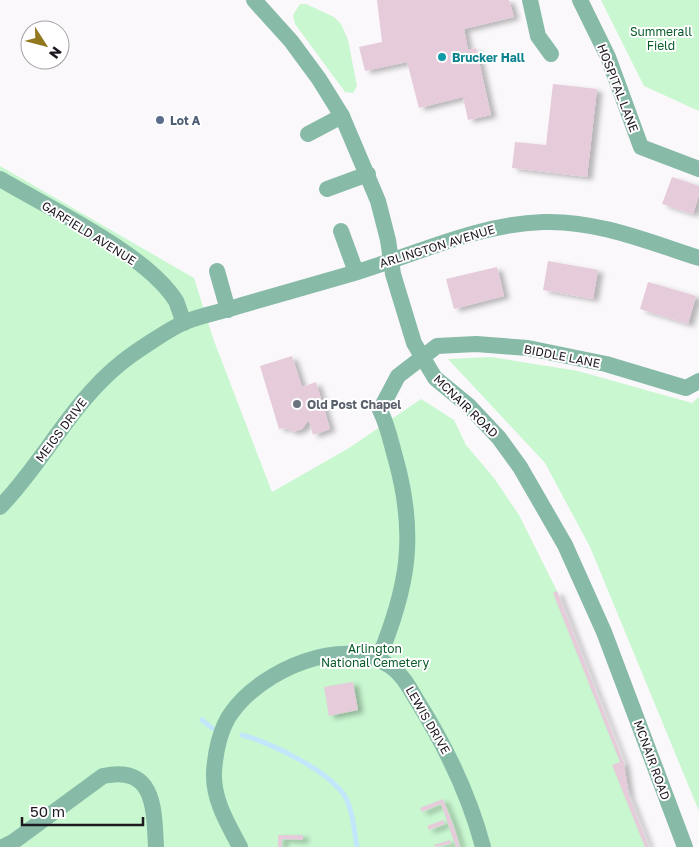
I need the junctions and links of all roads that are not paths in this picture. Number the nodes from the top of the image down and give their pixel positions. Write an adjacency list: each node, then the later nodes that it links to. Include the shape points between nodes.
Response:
1 (530, 0): 4 (street, via 538,36)
2 (258, 2): 5 (street, MCNAIR ROAD, via 320,79)
3 (579, 5): 7 (street, HOSPITAL LANE, via 641,147)
4 (551, 54)
5 (342, 116): 6 (street); 8 (street, MCNAIR ROAD)
6 (308, 134)
7 (699, 169)
8 (368, 174): 10 (street); 13 (street, MCNAIR ROAD, via 380,209)
9 (0, 179): 18 (street, GARFIELD AVENUE, via 138,262 176,302)
10 (327, 189)
11 (341, 231): 15 (street)
12 (699, 258): 13 (street, ARLINGTON AVENUE, via 582,224 544,222 474,233)
13 (391, 260): 15 (street, ARLINGTON AVENUE); 19 (street, MCNAIR ROAD, via 414,343)
14 (217, 271): 16 (street)
15 (356, 272): 16 (street, ARLINGTON AVENUE)
16 (228, 310): 17 (street, ARLINGTON AVENUE)
17 (207, 316): 18 (street, MEIGS DRIVE)
18 (184, 323): 21 (street, MEIGS DRIVE, via 121,363 92,390 74,409 33,470)
19 (422, 357): 20 (street, BIDDLE LANE, via 437,346 476,344 528,348 606,364 686,388); 22 (street, via 398,376 380,410 403,487 408,534 402,594); 27 (street, MCNAIR ROAD, via 435,378 469,406 499,438 520,467 565,545 604,632)
20 (699, 380)
21 (0, 507)
22 (378, 660): 25 (street, via 346,654 299,664 260,685 230,715 223,728 214,775 217,797); 26 (street, LEWIS DRIVE, via 401,676 433,727 463,788)
23 (3, 847): 24 (street, via 103,776 117,773 140,780 147,788 154,804)
24 (156, 847)
25 (240, 847)
26 (483, 847)
27 (685, 847)

